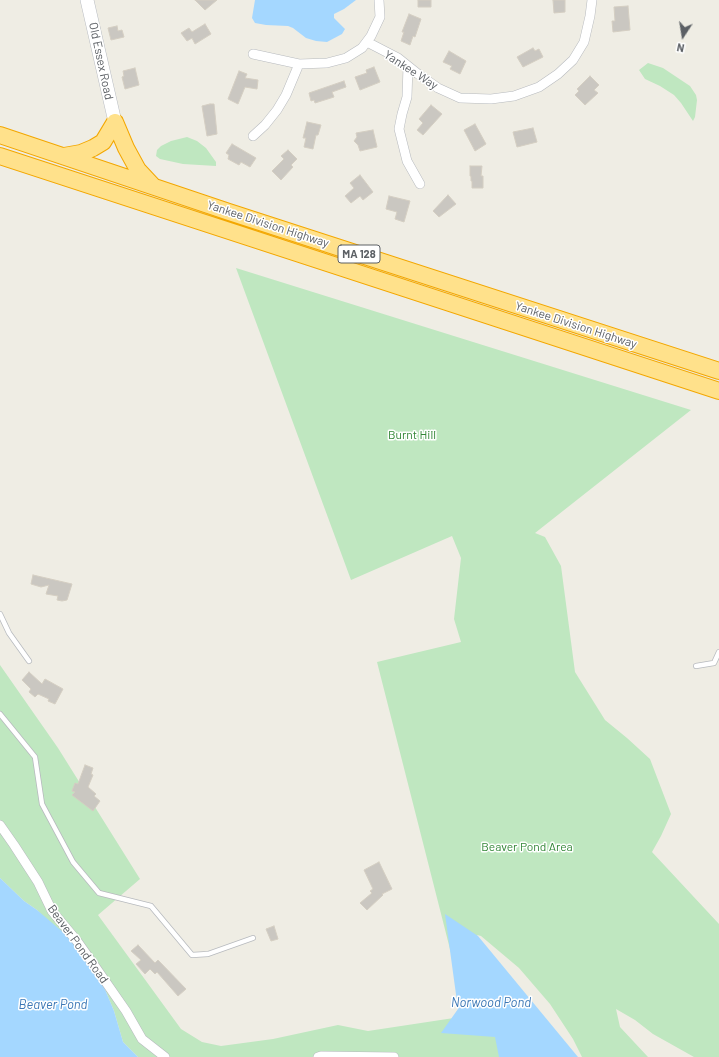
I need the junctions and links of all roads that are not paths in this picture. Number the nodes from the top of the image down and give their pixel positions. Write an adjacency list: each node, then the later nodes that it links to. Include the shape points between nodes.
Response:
1 (87, 0): 8 (main road, Old Essex Road)
2 (378, 0): 4 (street, via 380,17)
3 (592, 0): 7 (street, Yankee Way, via 584,42 573,60 539,87 514,96 491,99 460,98 438,88)
4 (367, 42): 6 (street, via 346,58 327,64); 7 (street, Yankee Way)
5 (253, 54): 6 (street)
6 (299, 64): 10 (street, via 277,110)
7 (408, 66): 13 (street, via 407,97 399,129 406,161)
8 (115, 122): 12 (highway, via 103,142 94,148); 14 (highway, via 138,170)
9 (0, 135): 12 (highway, Yankee Division Highway / MA 128)
10 (253, 136)
11 (0, 156): 16 (highway, Yankee Division Highway / MA 128)
12 (62, 156): 14 (highway, Yankee Division Highway / MA 128)
13 (420, 184)
14 (153, 186): 15 (highway, Yankee Division Highway / MA 128)
15 (719, 372)
16 (719, 391)
17 (0, 614): 19 (lane, via 9,633)
18 (719, 652): 20 (lane, via 714,663)
19 (29, 661)
20 (696, 666)
21 (0, 714): 23 (lane, via 35,757 42,804 74,862 99,893 151,906 192,955 208,954)
22 (0, 825): 24 (street, Beaver Pond Road, via 38,882 52,911 94,965 142,1039)
23 (253, 938)
24 (165, 1057)
25 (318, 1057): 26 (street)
26 (394, 1057)

